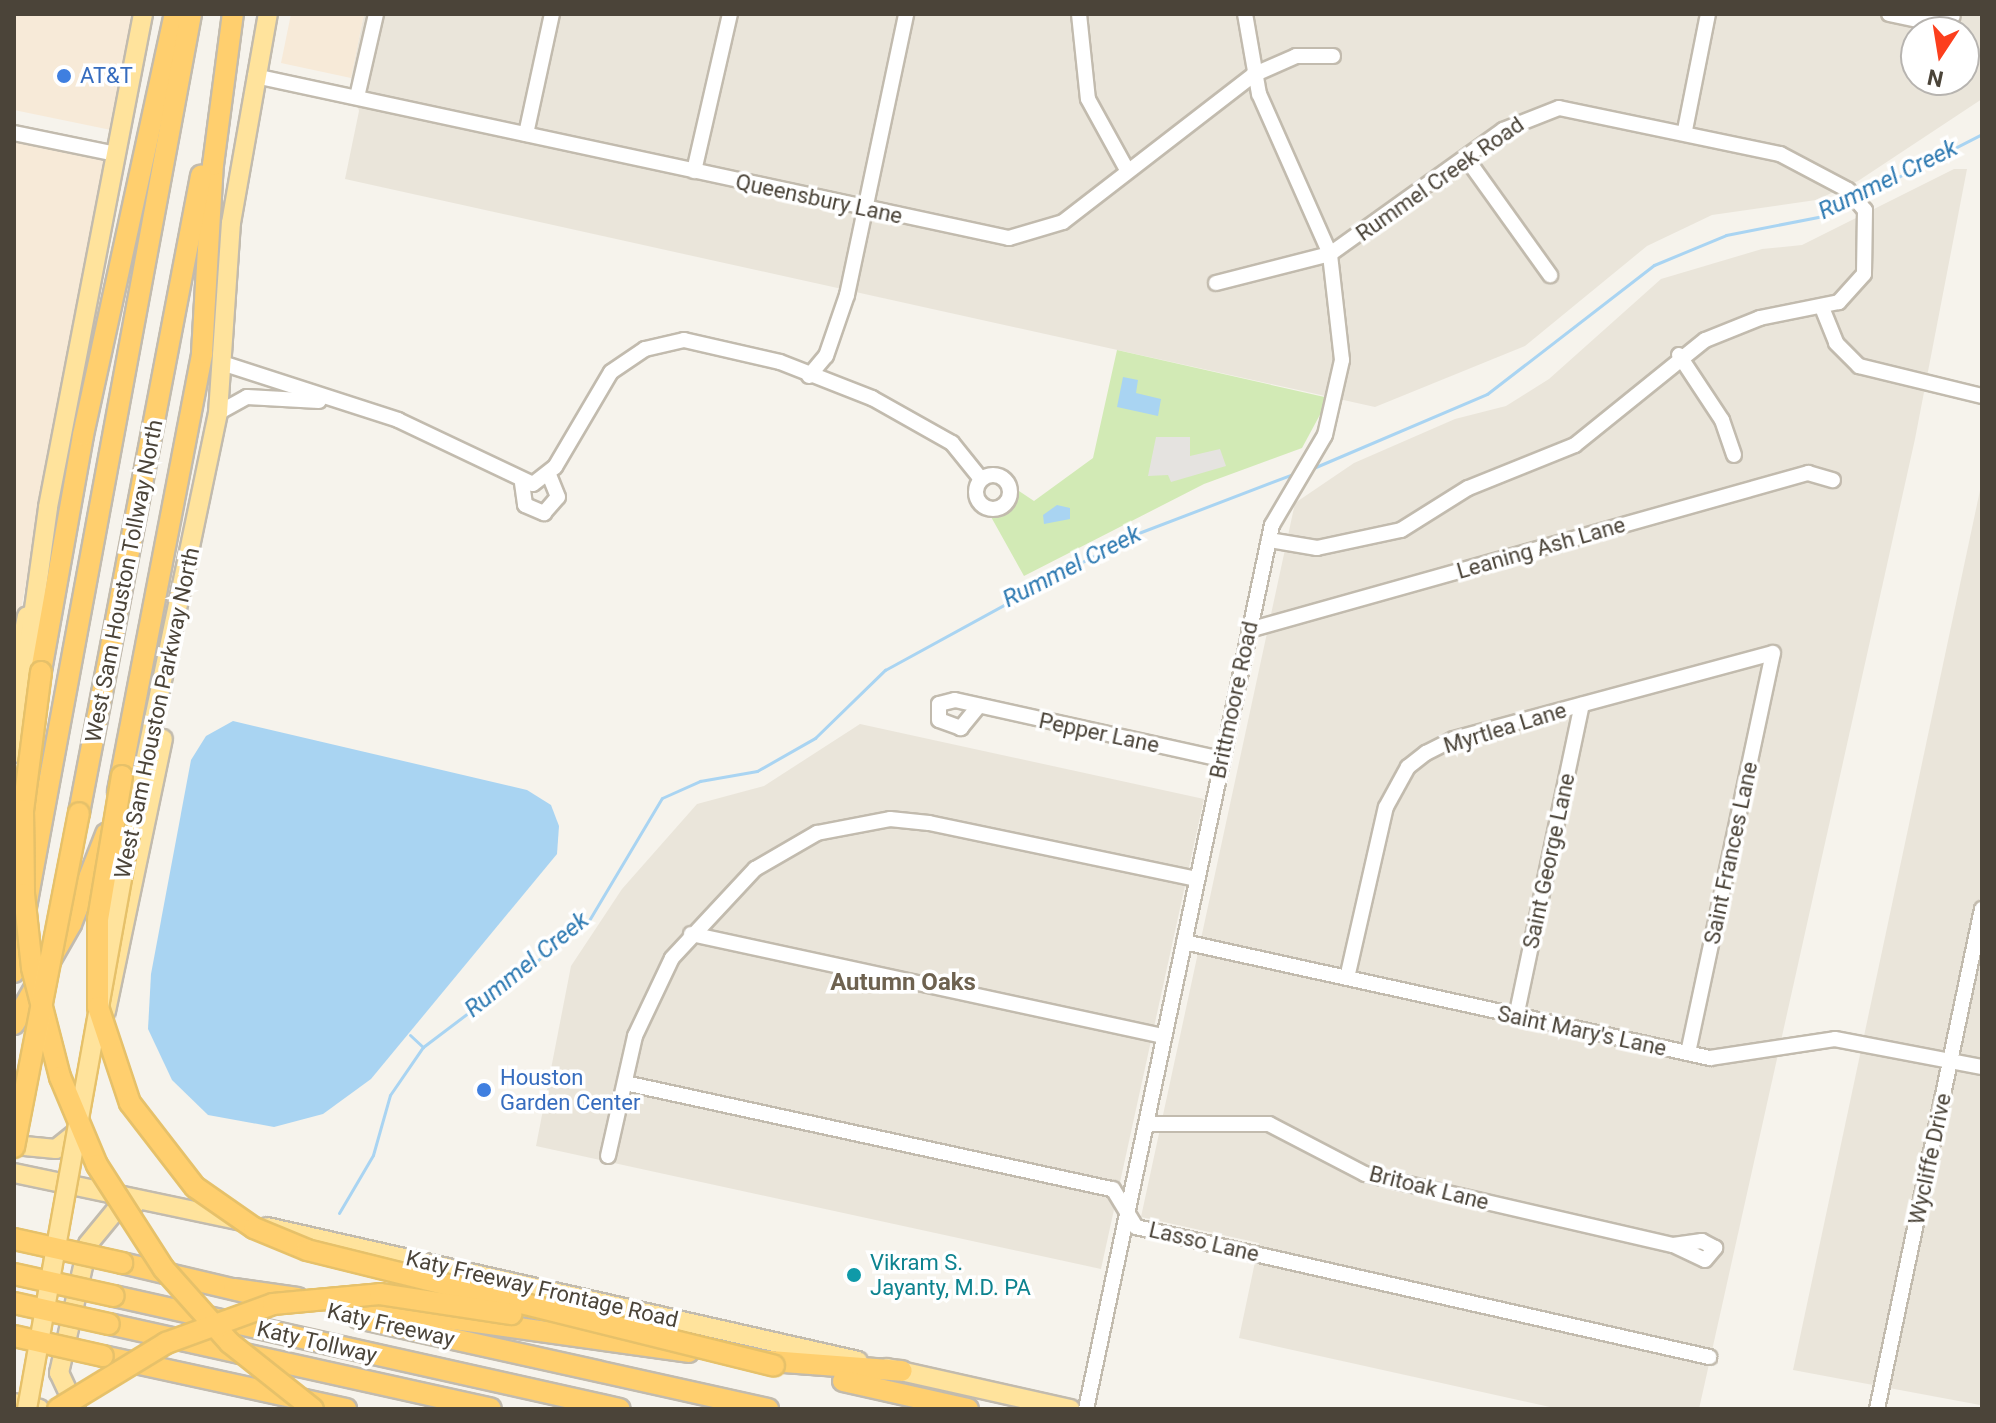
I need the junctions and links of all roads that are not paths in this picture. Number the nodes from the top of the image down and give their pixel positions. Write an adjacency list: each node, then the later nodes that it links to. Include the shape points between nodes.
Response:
1 (143, 14): 20 (main road)
2 (175, 14): 45 (highway, via 83,435)
3 (191, 14): 57 (highway, West Sam Houston Tollway North, bridge)
4 (233, 14): 51 (highway, via 213,165 202,353); 68 (highway, West Sam Houston Tollway North, bridge)
5 (268, 14): 15 (main road, West Sam Houston Parkway North)
6 (376, 14): 16 (street)
7 (552, 14): 19 (street)
8 (730, 14): 23 (street)
9 (906, 14): 24 (street)
10 (1079, 14): 22 (street, via 1088,99)
11 (1245, 14): 14 (street, Brittmoore Road)
12 (1708, 14): 17 (street)
13 (1333, 56): 14 (street, Queensbury Lane, via 1296,56)
14 (1253, 75): 22 (street, Queensbury Lane); 25 (street, Brittmoore Road)
15 (255, 76): 16 (street, Queensbury Lane); 30 (main road, West Sam Houston Parkway North, via 231,223)
16 (357, 97): 19 (street, Queensbury Lane)
17 (1685, 130): 21 (street, Rummel Creek Road, via 1559,108 1535,113); 28 (street, Rummel Creek Road, via 1780,154 1848,190 1865,210 1864,274 1852,293)
18 (14, 133): 20 (street)
19 (526, 134): 23 (street, Queensbury Lane)
20 (116, 154): 40 (main road)
21 (1467, 159): 25 (street, Rummel Creek Road); 26 (street)
22 (1127, 170): 24 (street, Queensbury Lane, via 1063,222 1025,237)
23 (694, 171): 24 (street, Queensbury Lane)
24 (866, 209): 31 (street, via 837,330)
25 (1330, 254): 27 (street, Rummel Creek Road); 41 (street, Brittmoore Road, via 1342,340 1331,420 1292,483)
26 (1550, 275)
27 (1216, 283)
28 (1823, 310): 29 (street, via 1760,318); 32 (street, via 1836,343 1859,366)
29 (1679, 355): 35 (street, via 1722,420); 41 (street, via 1575,445 1468,488 1401,530 1317,548)
30 (225, 364): 33 (street); 34 (main road, West Sam Houston Parkway North)
31 (809, 376): 36 (street, via 780,362 684,340 645,349 611,372); 37 (street, via 917,419 952,443)
32 (1982, 396)
33 (327, 401): 34 (street, via 247,397); 39 (street, via 419,429)
34 (218, 413): 42 (main road, West Sam Houston Parkway North)
35 (1734, 455)
36 (549, 475): 39 (street); 39 (street, via 558,497 544,513 525,505)
37 (981, 479)
38 (1833, 480): 43 (street, Leaning Ash Lane, via 1808,473)
39 (522, 483)
40 (48, 507): 46 (main road); 49 (main road)
41 (1269, 540): 43 (street, Brittmoore Road)
42 (180, 612): 67 (main road, via 136,893); 84 (main road, West Sam Houston Parkway North, bridge, via 130,834)
43 (1249, 630): 50 (street, Brittmoore Road)
44 (1773, 653): 47 (street, Myrtlea Lane); 62 (street, Saint Frances Lane)
45 (41, 672): 52 (highway, bridge); 87 (highway, bridge, via 23,880 32,968 60,1077 97,1165 163,1268 230,1343)
46 (14, 682)
47 (1582, 705): 58 (street, Myrtlea Lane, via 1454,739 1408,767 1386,807); 59 (street, Saint George Lane)
48 (977, 708): 50 (street, Pepper Lane)
49 (14, 753)
50 (1222, 759): 53 (street, Brittmoore Road)
51 (122, 776): 60 (highway, bridge, via 79,907); 81 (highway, bridge, via 98,919 98,1007 130,1103 195,1187 254,1228 307,1250)
52 (14, 805)
53 (1197, 879): 55 (street, via 929,823 866,822 786,849); 56 (street, Brittmoore Road)
54 (1982, 909): 63 (street, Wycliffe Drive)
55 (691, 934): 61 (street); 65 (street, via 657,985)
56 (1184, 942): 58 (street, Saint Mary's Lane); 61 (street, Brittmoore Road)
57 (14, 972)
58 (1347, 978): 59 (street, Saint Mary's Lane)
59 (1516, 1017): 62 (street, Saint Mary's Lane)
60 (14, 1024)
61 (1164, 1036): 66 (street, Brittmoore Road)
62 (1688, 1053): 63 (street, Saint Mary's Lane, via 1735,1059 1835,1039)
63 (1951, 1061): 64 (street, Saint Mary's Lane); 95 (street, Wycliffe Drive)
64 (1982, 1067)
65 (625, 1083): 69 (street); 73 (street, Lasso Lane, via 1113,1189)
66 (1146, 1124): 73 (street, Brittmoore Road); 75 (street, Britoak Lane, via 1269,1124 1365,1174)
67 (78, 1131): 68 (main road, via 56,1149); 71 (main road); 72 (main road, via 91,1156)
68 (14, 1146)
69 (608, 1156)
70 (14, 1173): 71 (main road, Katy Freeway Frontage Road)
71 (65, 1184): 72 (main road, Katy Freeway Frontage Road); 84 (main road)
72 (142, 1200): 82 (main road, Katy Freeway Frontage Road); 86 (main road, via 116,1210 88,1244 59,1373)
73 (1128, 1208): 80 (street, Lasso Lane, via 1136,1227); 94 (street, Brittmoore Road)
74 (14, 1239): 77 (highway, Katy Freeway, bridge)
75 (1673, 1245)
76 (14, 1274): 90 (highway, Katy Tollway, bridge)
77 (234, 1289): 82 (highway, via 533,1334 867,1373); 91 (highway, Katy Freeway)
78 (14, 1303): 89 (highway, Katy Tollway, bridge)
79 (14, 1336): 83 (highway, bridge)
80 (1709, 1357)
81 (774, 1366): 85 (highway, bridge, via 443,1301 328,1296 273,1304 197,1329); 92 (highway)
82 (902, 1371): 93 (main road, Katy Freeway Frontage Road)
83 (244, 1386): 87 (highway); 88 (highway)
84 (26, 1407)
85 (58, 1409)
86 (76, 1409)
87 (314, 1409)
88 (346, 1409)
89 (491, 1409)
90 (620, 1409)
91 (768, 1409)
92 (968, 1409)
93 (1070, 1409)
94 (1086, 1409)
95 (1877, 1409)

